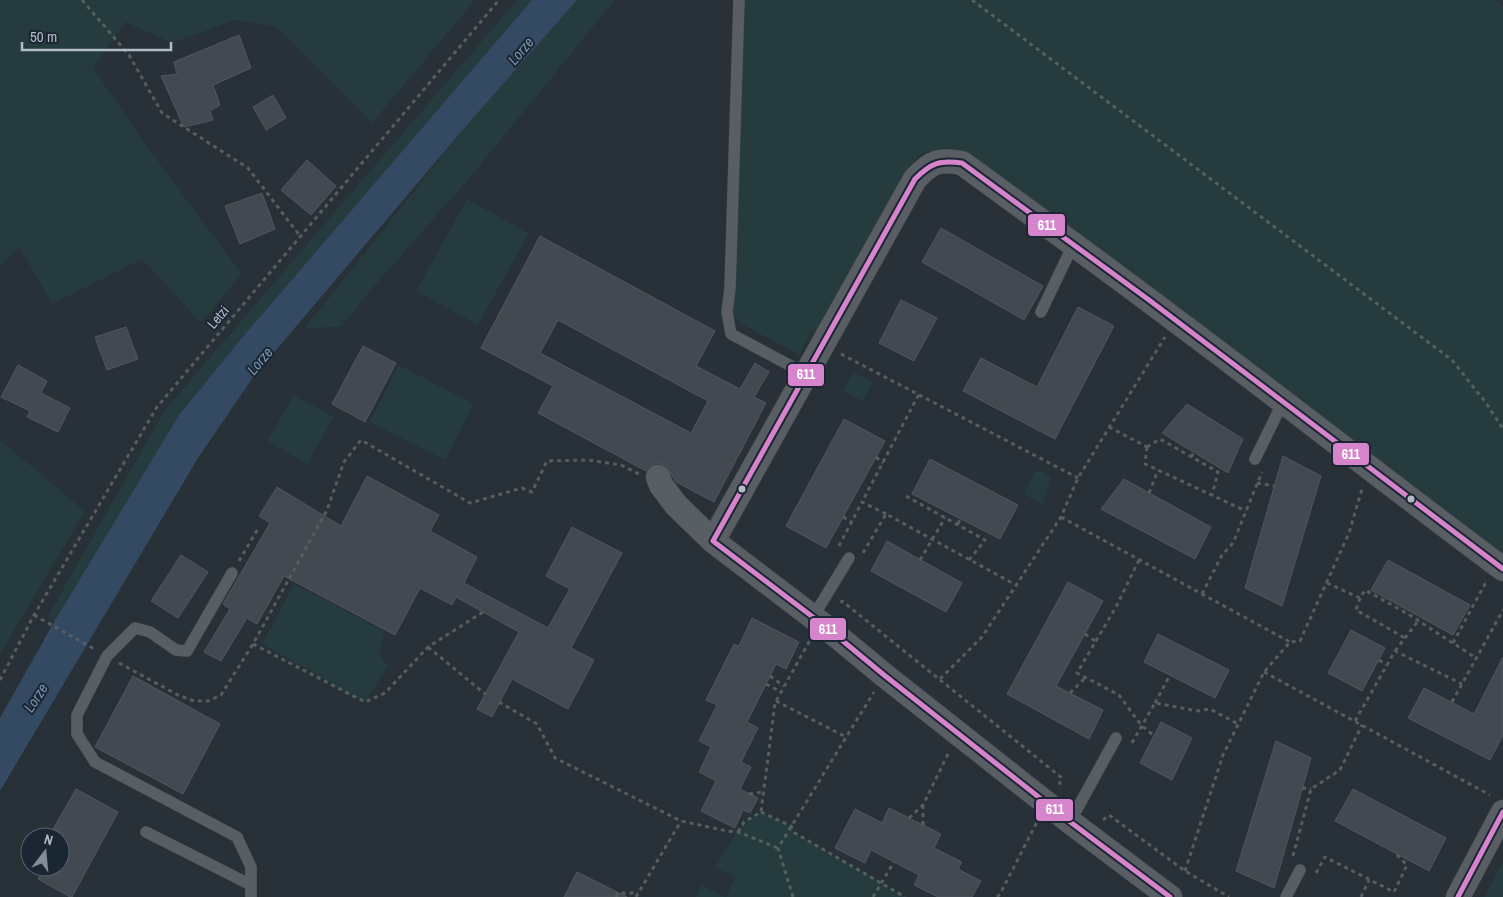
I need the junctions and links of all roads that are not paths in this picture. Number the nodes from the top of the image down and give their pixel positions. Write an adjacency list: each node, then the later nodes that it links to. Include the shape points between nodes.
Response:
1 (739, 0): 4 (lane, via 727,312 731,334)
2 (1073, 245): 3 (lane); 4 (street, via 962,163 943,160 927,166 915,179); 5 (street)
3 (1041, 312)
4 (806, 374): 8 (street)
5 (1284, 402): 6 (lane); 10 (street)
6 (1255, 459)
7 (660, 481): 8 (street, via 676,505)
8 (713, 541): 12 (street)
9 (848, 558): 12 (lane)
10 (1499, 566)
11 (232, 573): 18 (lane, via 188,651 176,650 150,632 134,628 107,656 77,715 77,734 94,762 237,837 251,867)
12 (817, 627): 15 (street)
13 (1116, 738): 15 (lane)
14 (1499, 805): 21 (street)
15 (1073, 815): 19 (street)
16 (146, 832): 18 (lane)
17 (1295, 867): 20 (lane)
18 (251, 891)
19 (1170, 897)
20 (1286, 897)
21 (1458, 897)

